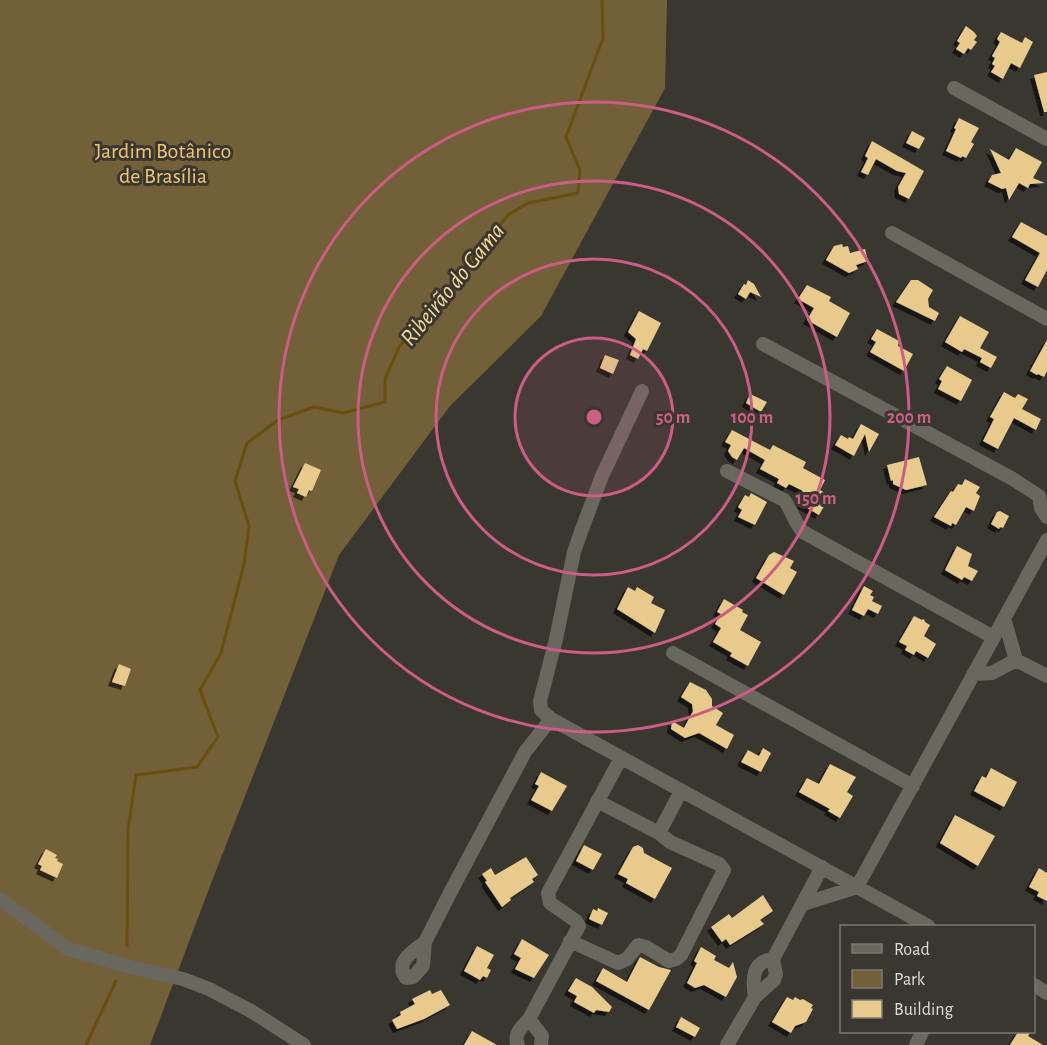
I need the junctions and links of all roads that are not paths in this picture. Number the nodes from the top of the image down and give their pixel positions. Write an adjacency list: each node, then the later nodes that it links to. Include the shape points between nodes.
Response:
1 (954, 88): 2 (street)
2 (1047, 139)
3 (892, 233): 4 (street)
4 (1047, 319)
5 (763, 344): 8 (street)
6 (642, 391): 17 (street, via 602,476 574,552 540,701 543,712)
7 (727, 471): 12 (street, via 784,501 803,532)
8 (1043, 493): 9 (street, via 1041,508)
9 (1047, 518)
10 (1047, 540): 11 (street)
11 (1004, 618): 12 (street); 14 (street)
12 (993, 637): 15 (street)
13 (673, 653): 19 (street)
14 (1016, 660): 15 (street, via 992,673); 16 (street)
15 (973, 674): 19 (street)
16 (1047, 676)
17 (551, 719): 18 (street); 29 (street, via 525,752)
18 (621, 758): 20 (street); 21 (street)
19 (913, 786): 24 (street)
20 (681, 790): 22 (street); 23 (street)
21 (597, 801): 22 (street); 28 (street, via 548,893 550,903 579,924)
22 (659, 833): 28 (street, via 724,870 681,955 669,961 638,945 627,959 618,963)
23 (822, 867): 24 (street); 26 (street)
24 (857, 887): 26 (street); 27 (street)
25 (0, 898): 33 (street, via 68,949 209,989)
26 (803, 903): 30 (street)
27 (924, 925)
28 (570, 941): 32 (street)
29 (425, 942)
30 (773, 959): 31 (street, via 774,980); 31 (street, via 759,963 755,971)
31 (755, 996): 36 (street)
32 (529, 1019): 34 (street, via 516,1033); 35 (street, via 542,1036)
33 (304, 1045)
34 (518, 1045)
35 (541, 1045)
36 (727, 1045)

